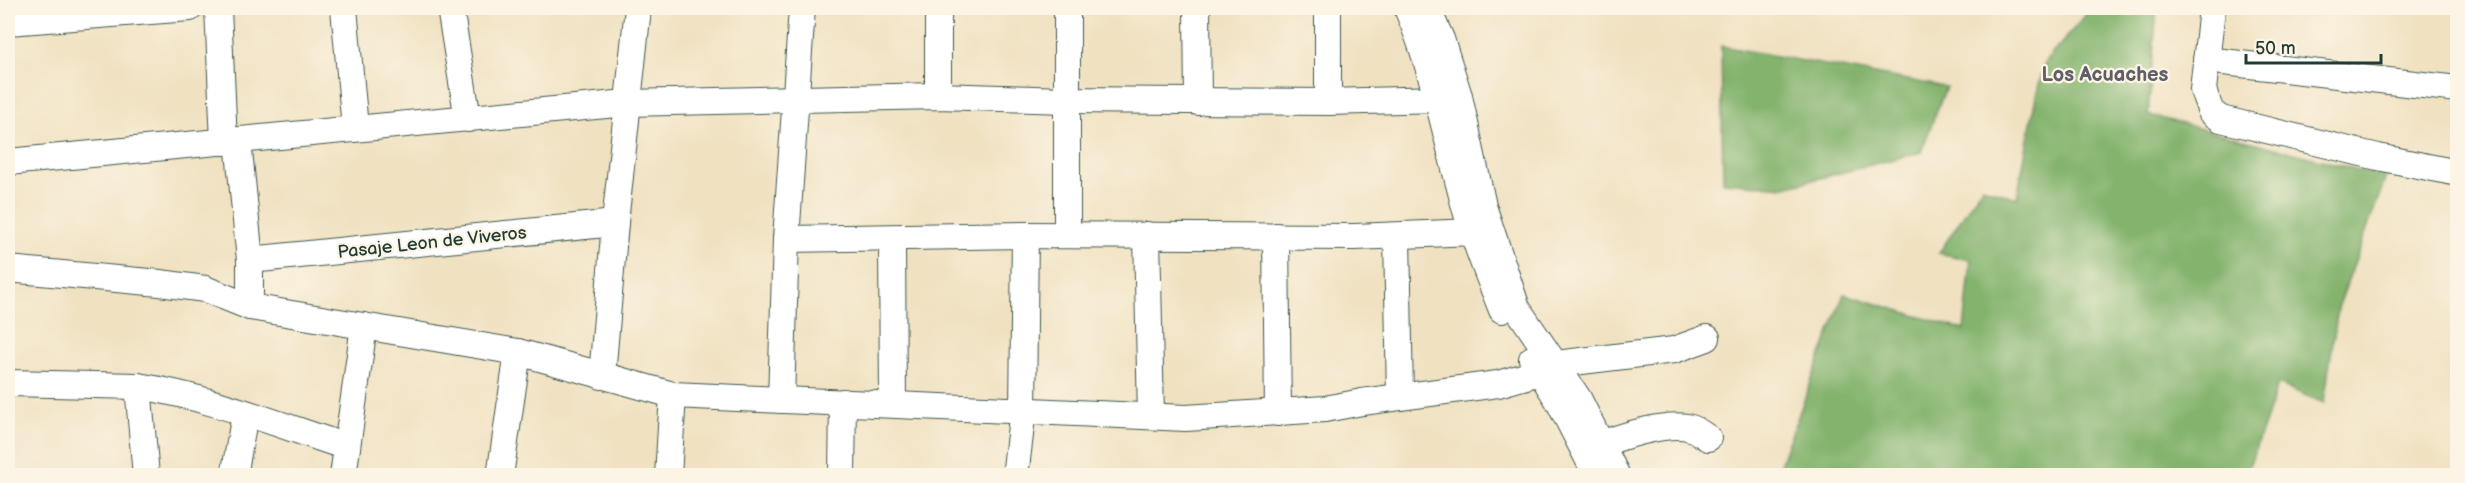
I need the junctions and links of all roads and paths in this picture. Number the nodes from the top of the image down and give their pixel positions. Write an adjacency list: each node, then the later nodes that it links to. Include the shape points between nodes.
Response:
1 (190, 8): 14 (street)
2 (218, 8): 26 (street)
3 (344, 8): 25 (street)
4 (450, 8): 24 (street)
5 (638, 8): 21 (street)
6 (802, 8): 19 (street)
7 (938, 8): 17 (street)
8 (1067, 8): 20 (street)
9 (1197, 8): 22 (street)
10 (1328, 8): 23 (street)
11 (1407, 8): 18 (street)
12 (1427, 8): 18 (street, via 1441,39)
13 (2212, 8): 15 (street)
14 (8, 22)
15 (2206, 60): 16 (street); 28 (street, via 2205,102 2221,119)
16 (2457, 89)
17 (938, 96): 19 (street); 20 (street)
18 (1449, 97): 23 (street); 30 (street); 44 (street, via 1516,308)
19 (795, 100): 21 (street); 37 (street)
20 (1066, 100): 22 (street); 32 (street)
21 (627, 102): 24 (street); 29 (street)
22 (1198, 102): 23 (street)
23 (1328, 102)
24 (468, 119): 25 (street)
25 (355, 128): 26 (street)
26 (231, 142): 27 (street); 38 (street)
27 (8, 162)
28 (2457, 173)
29 (615, 223): 38 (street, Pasaje Leon de Viveros); 45 (street)
30 (1473, 232): 35 (street); 44 (street, via 1505,316)
31 (1025, 235): 32 (street); 36 (street); 53 (street)
32 (1067, 235): 33 (street)
33 (1147, 235): 34 (street); 56 (street)
34 (1276, 236): 35 (street); 54 (street)
35 (1397, 236): 49 (street)
36 (892, 238): 37 (street); 52 (street)
37 (786, 239): 50 (street)
38 (250, 260): 40 (street)
39 (8, 269): 40 (street, via 205,289)
40 (250, 307): 41 (street)
41 (364, 326): 43 (street); 59 (street)
42 (1707, 338): 44 (street, via 1674,350)
43 (518, 352): 45 (street); 63 (street)
44 (1548, 368): 49 (street, via 1498,384); 58 (street, via 1578,398); 67 (street, via 1558,400)
45 (602, 376): 48 (street)
46 (8, 383): 47 (street)
47 (138, 386): 55 (street); 60 (street)
48 (674, 395): 50 (street); 64 (street)
49 (1400, 398): 54 (street)
50 (781, 400): 51 (street)
51 (843, 402): 52 (street); 65 (street)
52 (893, 404): 53 (street)
53 (1023, 410): 56 (street); 66 (street)
54 (1278, 413): 56 (street)
55 (245, 414): 59 (street); 61 (street)
56 (1151, 416)
57 (1708, 438): 58 (street, via 1690,428 1663,428)
58 (1601, 444): 68 (street)
59 (348, 447): 62 (street)
60 (146, 476)
61 (234, 476)
62 (343, 476)
63 (500, 476)
64 (668, 476)
65 (842, 476)
66 (1015, 476)
67 (1598, 476)
68 (1617, 476)

